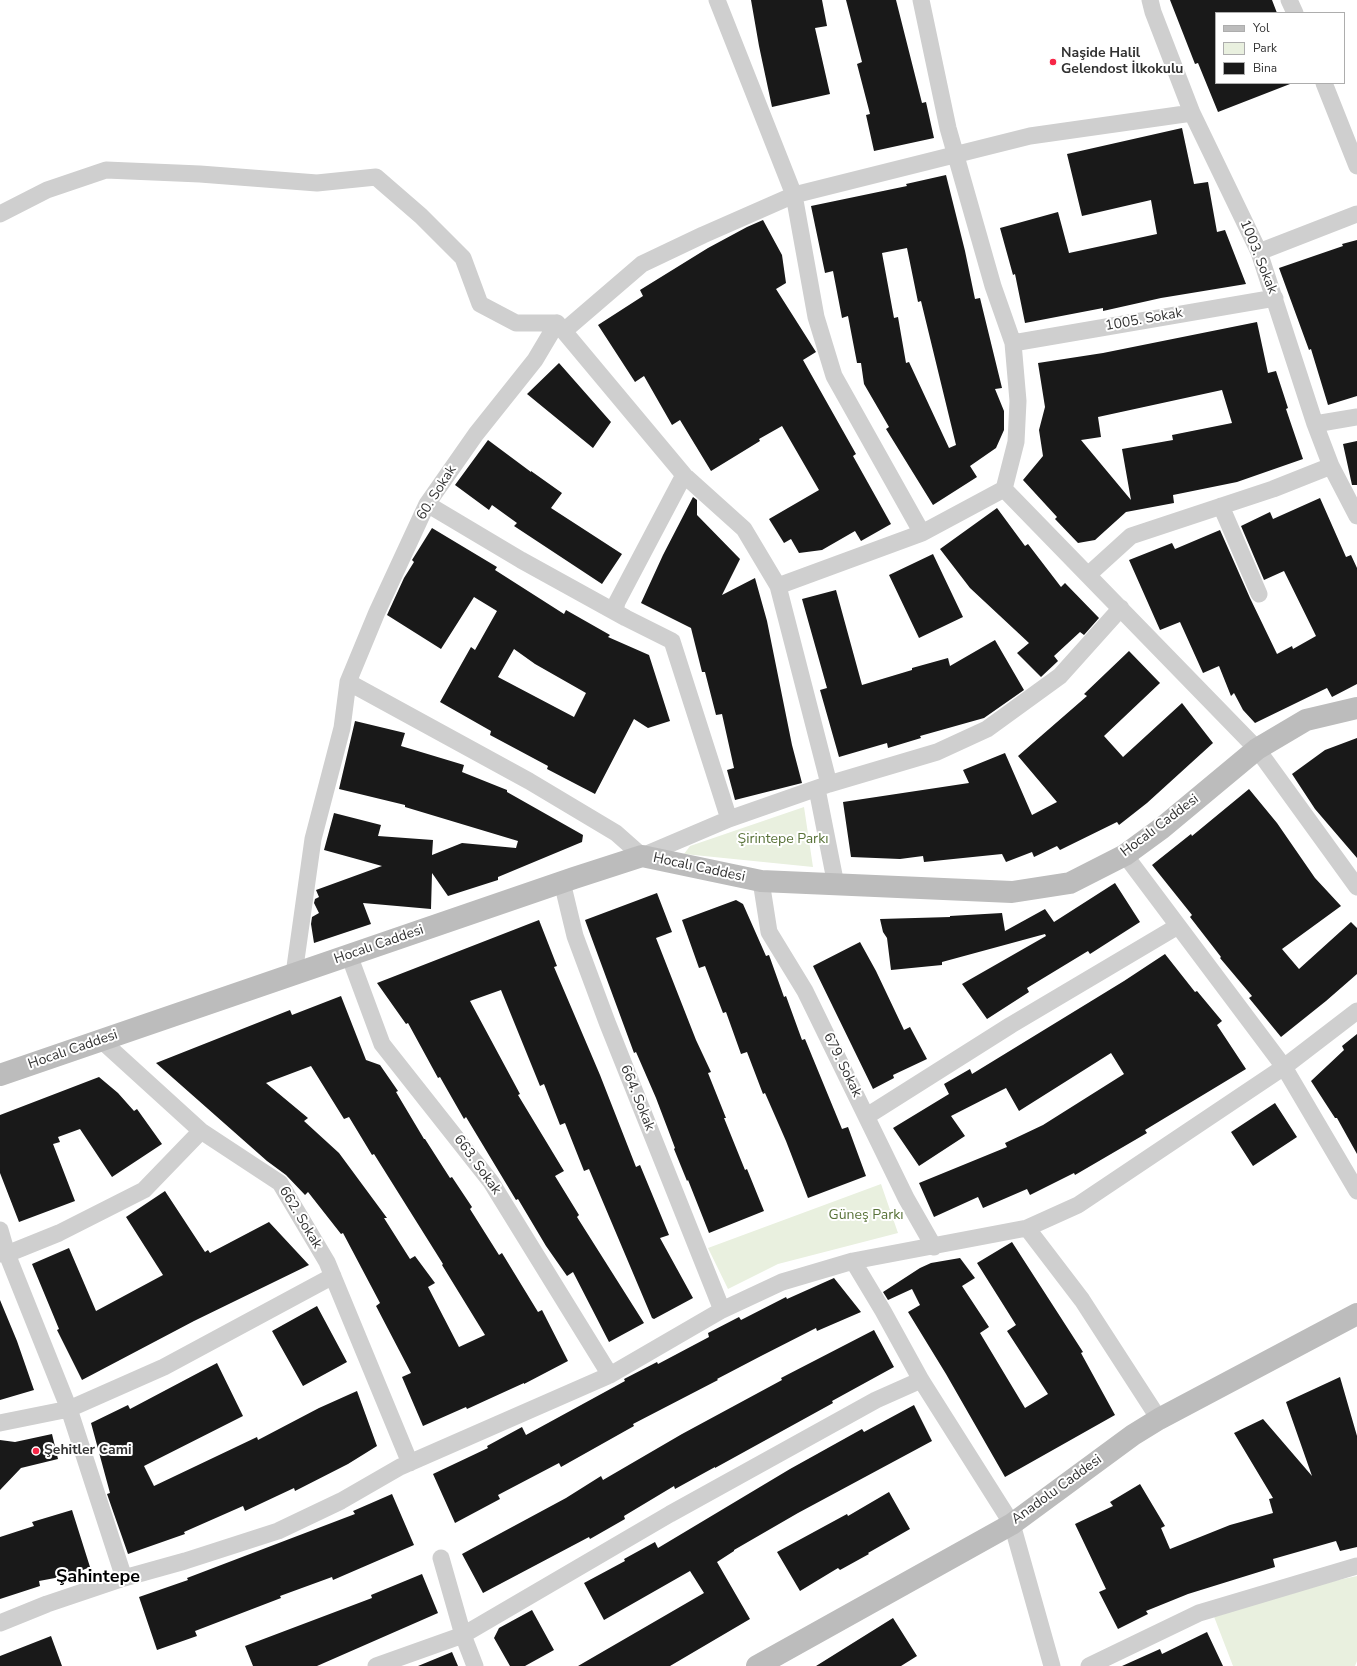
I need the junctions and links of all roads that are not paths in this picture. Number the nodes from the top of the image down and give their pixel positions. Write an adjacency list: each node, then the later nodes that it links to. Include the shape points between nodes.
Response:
1 (717, 0): 10 (street)
2 (921, 0): 8 (street)
3 (1150, 0): 7 (street, 1003. Sokak)
4 (1289, 0): 5 (street)
5 (1294, 12)
6 (1324, 84): 9 (street)
7 (1192, 113): 8 (street, 60. Sokak, via 1030,136); 13 (street, 1003. Sokak)
8 (956, 155): 10 (street, 60. Sokak); 16 (street, via 993,286)
9 (1357, 166)
10 (794, 195): 15 (street, 60. Sokak, via 642,264); 25 (street, via 816,317 834,376)
11 (0, 214): 15 (street, via 47,190 106,170 317,183 376,177 421,216 463,258 480,304 516,324)
12 (1357, 214): 13 (street)
13 (1259, 252): 14 (street, 1003. Sokak)
14 (1275, 298): 16 (street, 1005. Sokak); 18 (street, 1003. Sokak)
15 (560, 327): 20 (street); 22 (street, 60. Sokak, via 476,434)
16 (1013, 342): 21 (street, via 1018,401 1016,442)
17 (1357, 417): 18 (street)
18 (1315, 424): 19 (street, 1003. Sokak)
19 (1331, 466): 23 (street); 24 (street, 1003. Sokak)
20 (684, 475): 27 (street, via 744,529); 30 (street, via 617,602)
21 (1004, 489): 25 (street); 26 (street)
22 (427, 504): 30 (street, via 521,560); 31 (street, 60. Sokak)
23 (1222, 506): 26 (street, via 1132,536); 28 (street)
24 (1357, 516)
25 (922, 533): 27 (street)
26 (1088, 576): 29 (street)
27 (778, 586): 34 (street)
28 (1259, 594)
29 (1120, 608): 33 (street); 34 (street, via 1060,676 987,729 937,752)
30 (615, 611): 35 (street, via 672,641)
31 (348, 682): 37 (street, via 529,781 616,834); 44 (street, 60. Sokak, via 342,728 313,839)
32 (1357, 708): 33 (street, Hocalı Caddesi, via 1306,720)
33 (1257, 749): 36 (street, Hocalı Caddesi, via 1162,828); 41 (street)
34 (823, 786): 35 (street); 40 (street)
35 (729, 819): 37 (street)
36 (1125, 855): 40 (street, Hocalı Caddesi, via 1070,883 1012,892); 42 (street)
37 (642, 856): 38 (street, Hocalı Caddesi); 39 (street, Hocalı Caddesi)
38 (760, 881): 40 (street, Hocalı Caddesi); 49 (street, 679. Sokak, via 769,932 805,991)
39 (562, 882): 43 (street, Hocalı Caddesi); 58 (street, 664. Sokak, via 575,936 607,1022)
40 (836, 885)
41 (1357, 887)
42 (1178, 926): 47 (street); 49 (street, via 1011,1025)
43 (349, 955): 44 (street, Hocalı Caddesi); 60 (street, 663. Sokak, via 382,1044 491,1182)
44 (294, 974): 46 (street, Hocalı Caddesi)
45 (1357, 1011): 47 (street)
46 (101, 1040): 48 (street, Hocalı Caddesi); 50 (street, 662. Sokak)
47 (1284, 1067): 51 (street); 52 (street, via 1078,1205)
48 (0, 1075)
49 (867, 1116): 54 (street, 679. Sokak, via 906,1198)
50 (201, 1131): 55 (street, via 144,1190 59,1233); 57 (street, 662. Sokak, via 280,1183)
51 (1357, 1191)
52 (1027, 1228): 54 (street); 63 (street, via 1082,1300)
53 (0, 1230): 55 (street)
54 (934, 1247): 56 (street)
55 (4, 1254): 62 (street)
56 (853, 1262): 58 (street, via 782,1282); 61 (street)
57 (333, 1276): 62 (street, via 164,1367); 65 (street, 662. Sokak)
58 (722, 1310): 60 (street)
59 (1356, 1319): 63 (street, Anadolu Caddesi)
60 (610, 1375): 65 (street)
61 (921, 1380): 66 (street); 71 (street, via 876,1400 670,1514)
62 (69, 1409): 64 (street); 69 (street)
63 (1159, 1420): 66 (street, Anadolu Caddesi, via 1134,1435)
64 (0, 1424)
65 (410, 1463): 69 (street, via 400,1466 341,1502 278,1531)
66 (1012, 1524): 74 (street, Anadolu Caddesi); 75 (street)
67 (441, 1558): 71 (street)
68 (1357, 1566): 76 (street, via 1199,1613)
69 (124, 1578): 70 (street)
70 (0, 1623)
71 (463, 1635): 72 (street); 73 (street)
72 (376, 1666)
73 (475, 1666)
74 (757, 1666)
75 (1052, 1666)
76 (1089, 1666)

